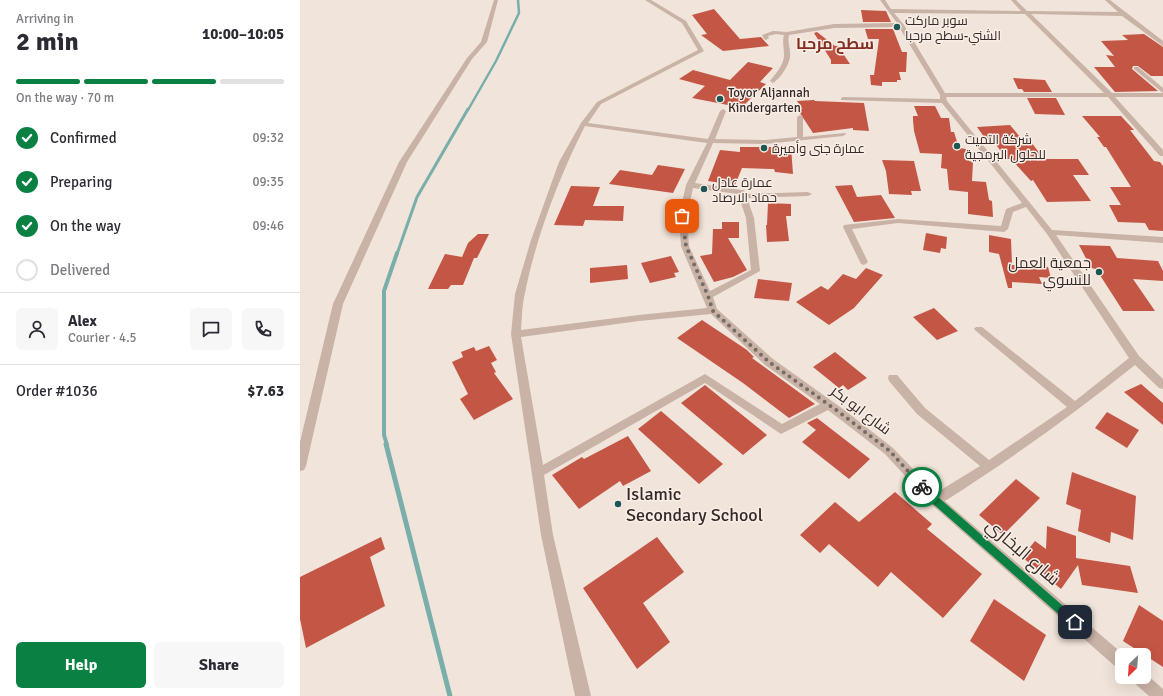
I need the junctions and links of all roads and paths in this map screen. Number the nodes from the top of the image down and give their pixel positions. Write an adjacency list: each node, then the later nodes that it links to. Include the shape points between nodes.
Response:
1 (496, 0): 43 (street, via 484,42 470,58 403,162 338,304)
2 (647, 0): 22 (street, via 684,22 702,51 599,103)
3 (882, 0): 6 (street)
4 (1013, 0): 7 (street)
5 (1107, 0): 8 (street)
6 (890, 11): 7 (street); 9 (street)
7 (1025, 14): 8 (street); 17 (street)
8 (1123, 14): 12 (street)
9 (901, 24): 10 (street, via 834,26); 18 (street)
10 (787, 34): 11 (street, via 770,32 765,35); 14 (street, via 784,43 787,53 784,68)
11 (766, 38)
12 (1163, 44)
13 (1136, 68): 15 (street)
14 (773, 81)
15 (1163, 91)
16 (1163, 95): 17 (street)
17 (1111, 96): 18 (street); 26 (street)
18 (943, 98): 19 (street); 30 (street)
19 (843, 99)
20 (723, 111): 25 (street, شارع ابو بكر)
21 (800, 117): 24 (street)
22 (583, 124): 25 (street); 37 (street, via 563,162 535,240 520,294)
23 (843, 134): 24 (street)
24 (800, 139): 25 (street, via 765,142)
25 (711, 141): 27 (street, شارع ابو بكر)
26 (1163, 154)
27 (690, 184): 29 (street, via 741,192); 34 (street, شارع ابو بكر, via 682,216 686,246)
28 (808, 194): 29 (street)
29 (742, 196): 34 (street, via 750,218 756,271)
30 (1027, 204): 31 (street); 33 (street, via 1009,212 1004,229 898,221 847,227)
31 (1050, 232): 32 (street); 38 (street)
32 (1163, 240)
33 (864, 262)
34 (708, 296): 35 (street, شارع ابو بكر)
35 (713, 311): 37 (street); 41 (street, شارع ابو بكر, via 769,362)
36 (979, 329): 42 (street)
37 (516, 334): 45 (street)
38 (1135, 359): 40 (street); 42 (street)
39 (894, 378): 44 (street, via 921,411)
40 (1163, 385)
41 (829, 405): 45 (street, via 782,429 705,378); 46 (street, شارع ابو بكر, via 890,451)
42 (1075, 407): 44 (street)
43 (300, 466)
44 (990, 467): 46 (street)
45 (538, 473): 49 (street, via 547,535)
46 (935, 500): 47 (street, شارع البخاري)
47 (1115, 657)
48 (1146, 684): 50 (street)
49 (583, 696)
50 (1160, 696)

